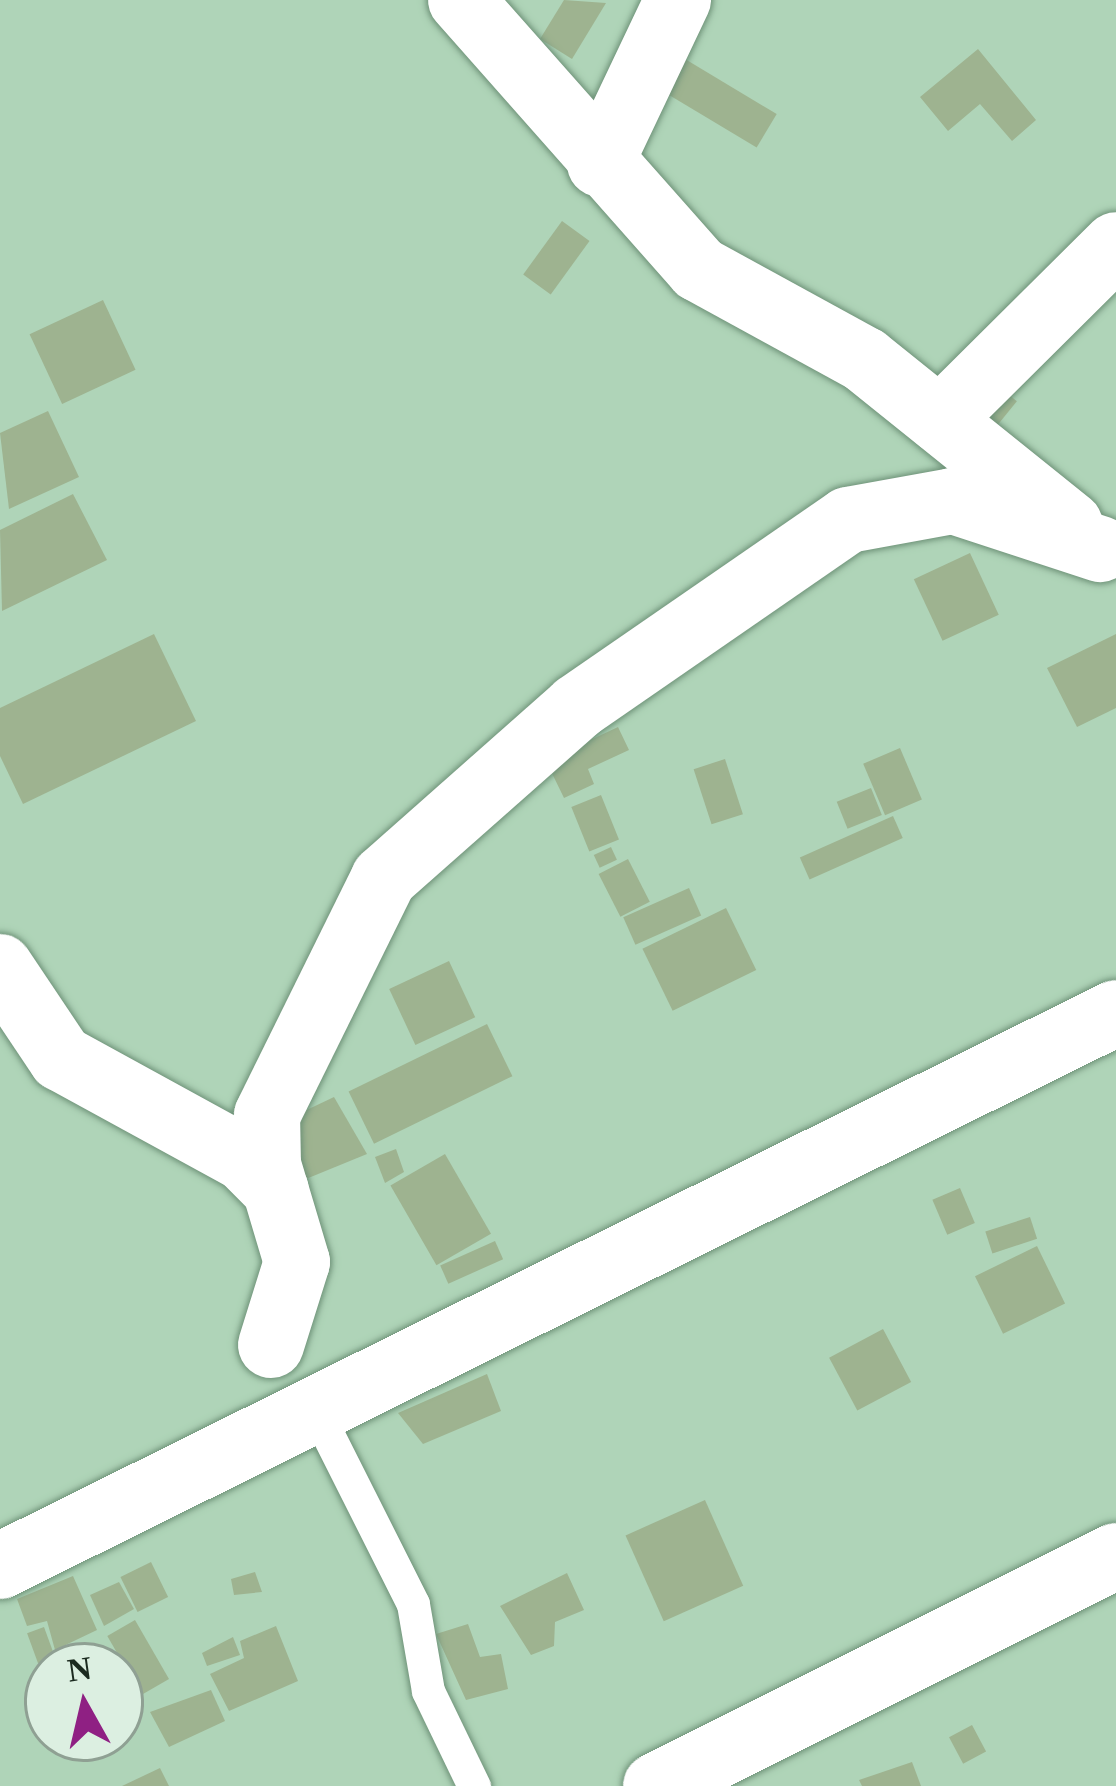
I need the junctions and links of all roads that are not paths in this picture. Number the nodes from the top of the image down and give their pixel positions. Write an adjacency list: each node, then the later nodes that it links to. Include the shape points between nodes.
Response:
1 (460, 0): 3 (street)
2 (678, 0): 3 (street)
3 (600, 164): 5 (street, via 699,269 865,360)
4 (1116, 245): 5 (street)
5 (940, 420): 6 (street)
6 (1108, 556): 9 (street, via 953,501 848,520 577,707 383,878 281,1072 268,1115)
7 (0, 967): 9 (street, via 61,1058 244,1158)
8 (1116, 1012): 11 (street)
9 (276, 1190): 10 (street, via 297,1262)
10 (271, 1345)
11 (315, 1409): 13 (street); 14 (lane, via 412,1604 428,1691)
12 (1116, 1556): 15 (street)
13 (0, 1566)
14 (475, 1786)
15 (656, 1786)

